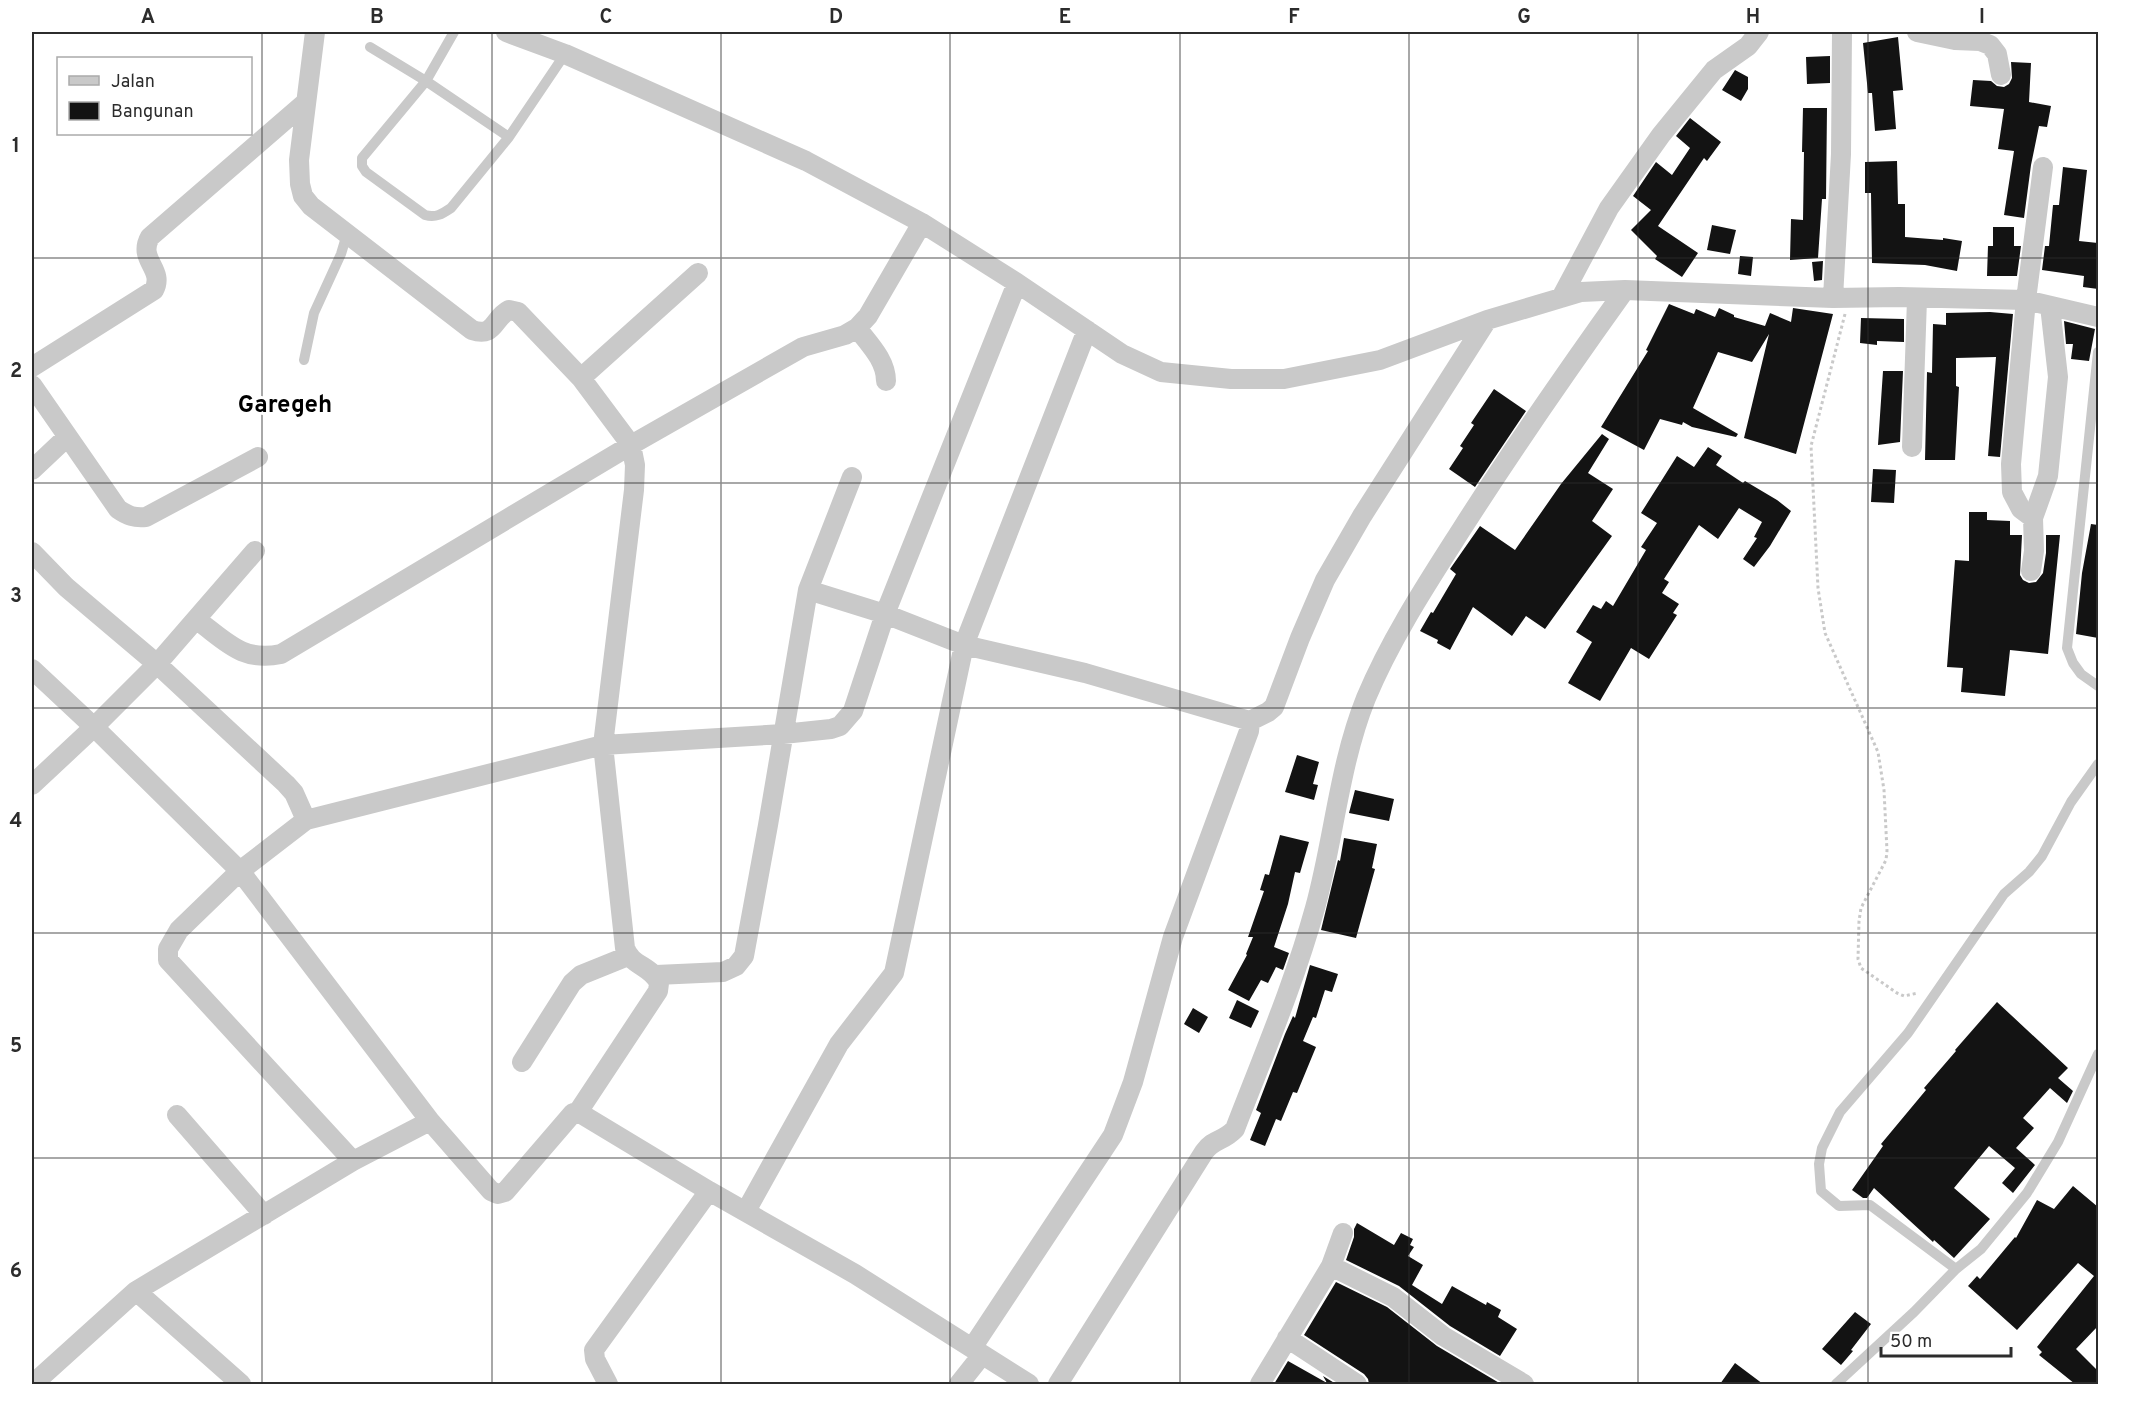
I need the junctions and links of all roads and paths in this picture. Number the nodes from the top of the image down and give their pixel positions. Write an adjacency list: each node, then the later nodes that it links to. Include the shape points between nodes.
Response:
1 (315, 32): 11 (street)
2 (454, 32): 10 (lane)
3 (506, 32): 8 (street)
4 (1759, 32): 19 (street, via 1748,46 1714,70 1661,135 1609,208)
5 (1842, 32): 20 (street)
6 (1917, 32): 9 (street, via 1990,45)
7 (370, 47): 10 (lane)
8 (565, 54): 12 (lane); 14 (street, via 806,161)
9 (2001, 75)
10 (426, 81): 12 (lane); 12 (lane, via 362,158 366,172 425,214 433,217 451,208)
11 (306, 102): 15 (street, via 299,160 303,196); 30 (street, via 150,237 146,254 157,275 154,291)
12 (509, 137)
13 (2043, 167): 22 (street)
14 (922, 223): 17 (street); 26 (street)
15 (347, 234): 29 (lane, via 314,313); 31 (street, via 472,330 490,331 501,314 509,310 518,312)
16 (698, 273): 31 (street)
17 (1017, 283): 27 (street); 45 (street)
18 (1624, 290): 19 (street, via 1581,292); 20 (street); 82 (street, via 1484,494 1429,580 1383,663 1347,758 1316,906 1297,969 1235,1129 1211,1143 1204,1152)
19 (1561, 298): 25 (street)
20 (1841, 298): 21 (street); 61 (path, via 1811,458 1822,621 1878,752 1884,790 1887,851 1882,870 1861,908 1858,959 1861,968 1904,996)
21 (1917, 299): 22 (street); 36 (street)
22 (2026, 300): 23 (street); 40 (street, via 2011,464 2012,492)
23 (2050, 306): 24 (street); 40 (street, via 2058,377 2048,476)
24 (2098, 317)
25 (1487, 320): 27 (street, via 1380,360 1284,379 1231,379 1161,372 1122,354); 51 (street, via 1325,579 1274,707)
26 (858, 328): 32 (street, via 882,362); 35 (street, via 803,347)
27 (1087, 330): 47 (street)
28 (2098, 352): 50 (lane, via 2067,648 2081,674)
29 (304, 360)
30 (32, 367)
31 (581, 378): 35 (street)
32 (886, 381)
33 (32, 385): 34 (street)
34 (67, 437): 37 (street, via 118,509 136,518 146,517); 38 (street)
35 (631, 446): 46 (street, via 281,654 250,656); 54 (street, via 636,465 634,490)
36 (1912, 447)
37 (258, 457)
38 (32, 470)
39 (852, 477): 44 (street)
40 (2033, 518): 43 (street)
41 (255, 551): 46 (street)
42 (32, 552): 48 (street, via 66,587)
43 (2031, 571)
44 (808, 590): 45 (street); 53 (street)
45 (885, 614): 47 (street); 53 (street, via 848,719 831,729)
46 (197, 620): 48 (street)
47 (964, 645): 51 (street); 69 (street, via 894,973 839,1044)
48 (157, 664): 52 (street); 57 (street, via 294,793)
49 (32, 669): 52 (street)
50 (2098, 686)
51 (1250, 720): 76 (street, via 1173,937 1133,1082 1113,1135)
52 (94, 727): 56 (street); 58 (street)
53 (783, 734): 54 (street); 60 (street, via 744,956 736,966 723,972)
54 (603, 745): 57 (street); 59 (street)
55 (2098, 764): 61 (lane, via 2071,802 2042,856 2004,894)
56 (32, 785)
57 (306, 820): 58 (street)
58 (240, 871): 66 (street); 67 (street, via 179,930 168,949 168,960)
59 (628, 956): 60 (street); 63 (street, via 581,975 572,983)
60 (656, 975): 64 (street, via 658,991)
61 (1938, 989): 73 (lane, via 1888,1058 1840,1112 1822,1148 1820,1182 1821,1191 1839,1206 1870,1205)
62 (2098, 1054): 73 (lane, via 2058,1142 2027,1193 1981,1249)
63 (522, 1062)
64 (578, 1112): 66 (street, via 573,1113 505,1192 498,1194 491,1191); 68 (street)
65 (177, 1116): 70 (street)
66 (430, 1121): 67 (street)
67 (353, 1161): 70 (street)
68 (709, 1191): 69 (street); 79 (street, via 594,1350)
69 (747, 1211): 76 (street)
70 (264, 1215): 74 (street)
71 (1342, 1233): 72 (street)
72 (1331, 1266): 75 (street); 85 (street, via 1393,1297 1443,1336)
73 (1956, 1269): 86 (lane)
74 (136, 1291): 77 (street); 78 (street)
75 (1287, 1338): 83 (street); 84 (street)
76 (977, 1351): 80 (street); 81 (street)
77 (33, 1384)
78 (241, 1384)
79 (608, 1384)
80 (959, 1384)
81 (1029, 1384)
82 (1058, 1384)
83 (1260, 1384)
84 (1357, 1384)
85 (1524, 1384)
86 (1836, 1384)

